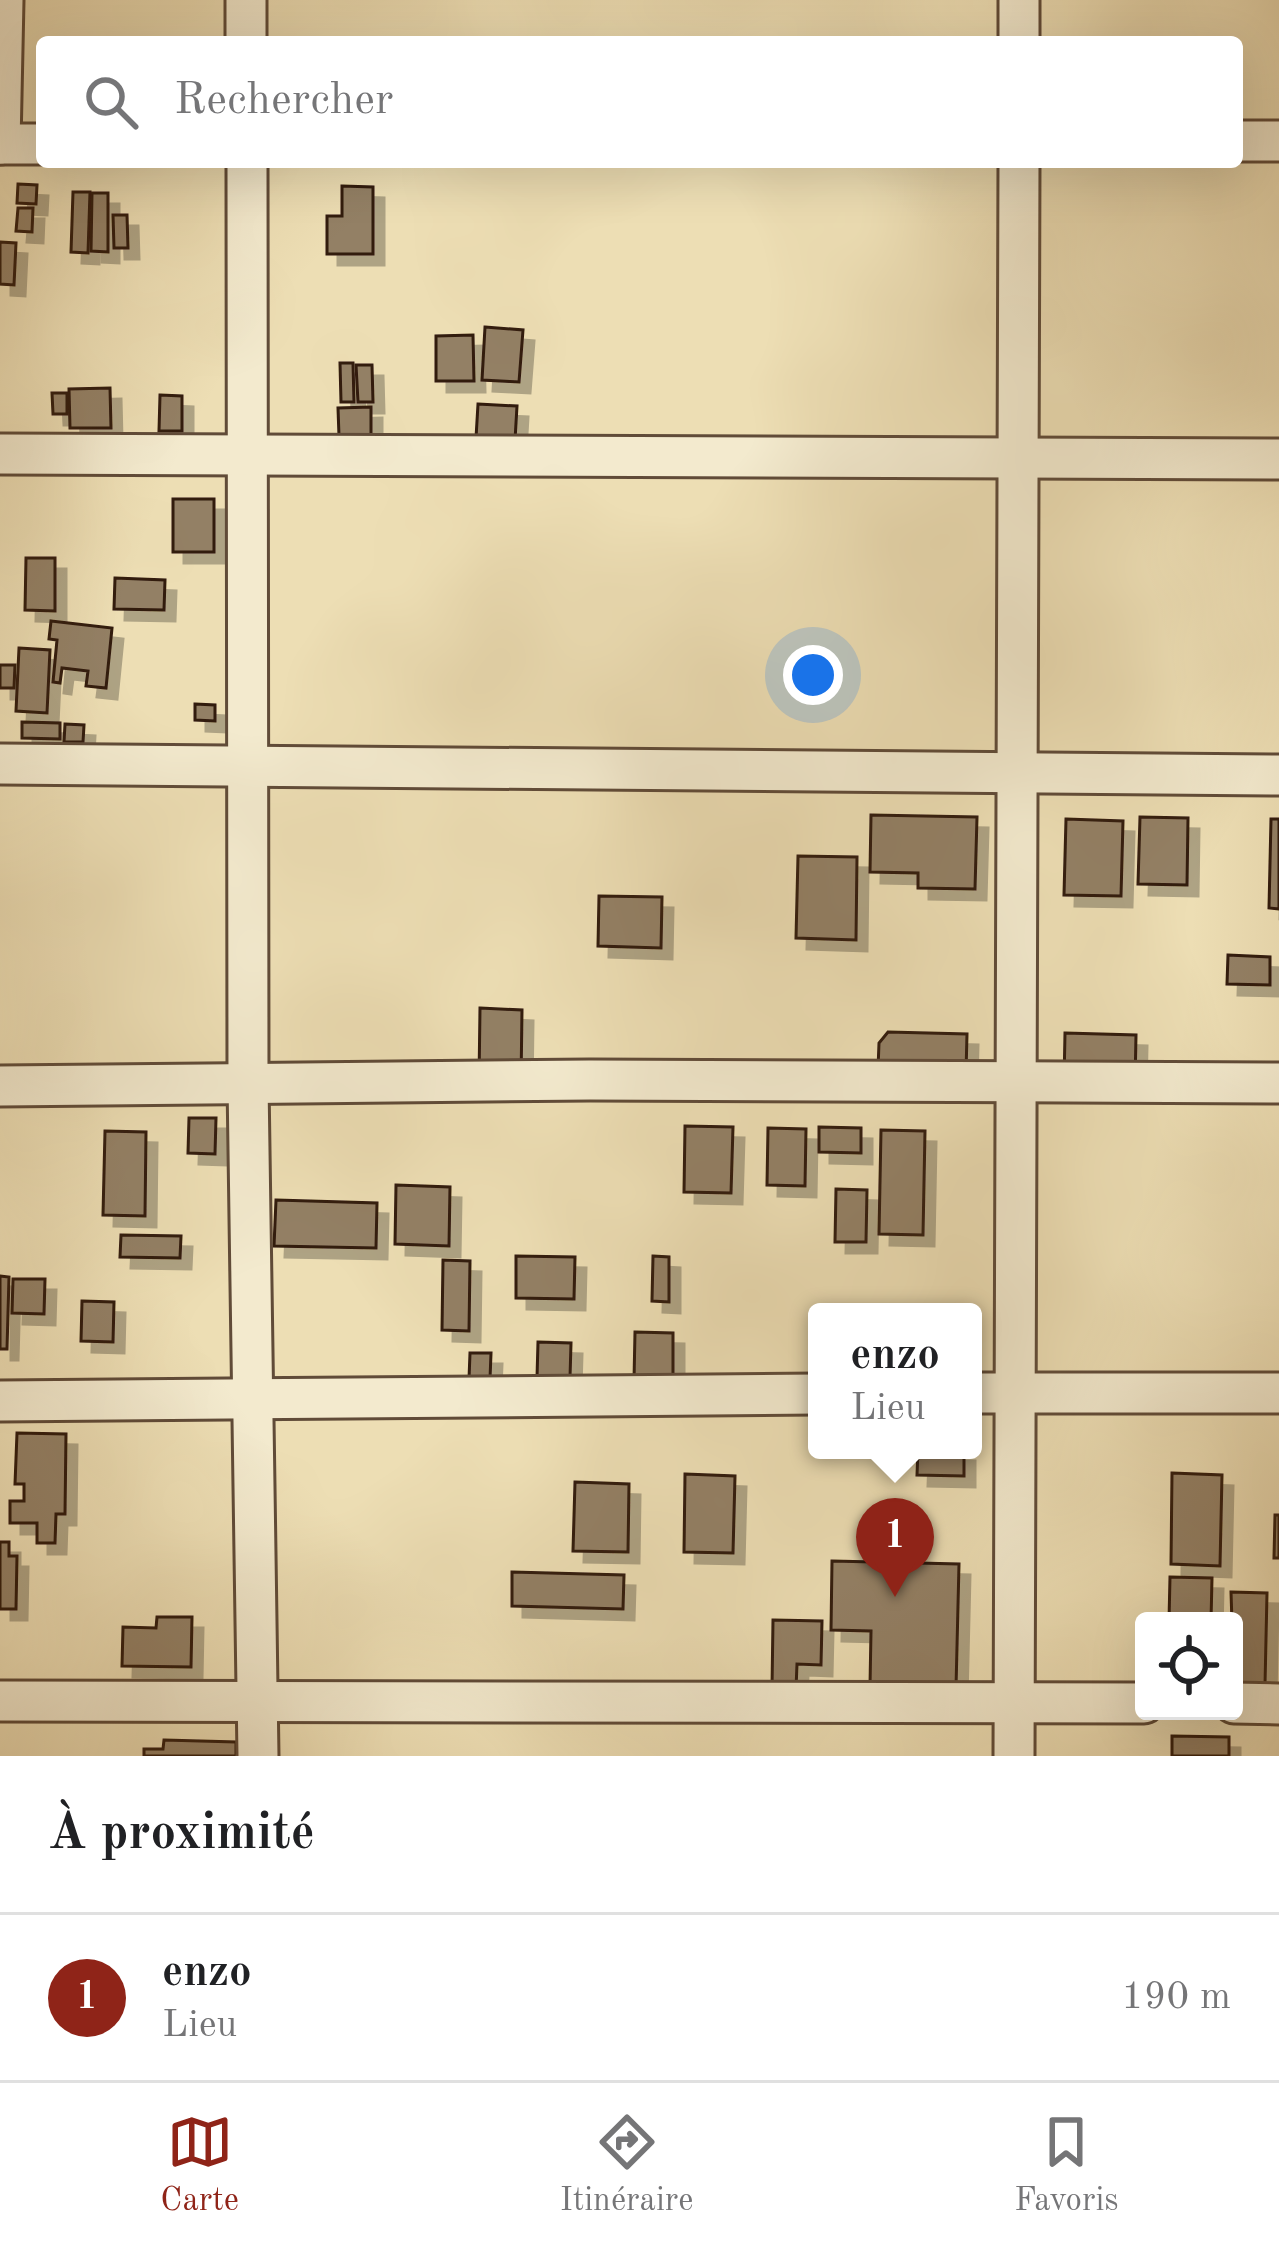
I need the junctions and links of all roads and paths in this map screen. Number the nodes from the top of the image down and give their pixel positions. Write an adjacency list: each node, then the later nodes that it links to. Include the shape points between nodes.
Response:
1 (2, 0): 8 (street)
2 (246, 0): 4 (street)
3 (1019, 0): 5 (street)
4 (246, 36)
5 (1019, 36)
6 (1243, 141): 7 (street)
7 (1279, 141)
8 (0, 144): 9 (street)
9 (36, 144)
10 (247, 168): 13 (street)
11 (1019, 168): 14 (street)
12 (0, 454): 13 (street)
13 (249, 455): 14 (street); 17 (street)
14 (1021, 456): 15 (street); 18 (street)
15 (1279, 459)
16 (0, 764): 17 (street)
17 (247, 767): 18 (street); 21 (street)
18 (1018, 773): 19 (street); 20 (street)
19 (1279, 775)
20 (1017, 1081): 21 (street); 22 (street); 24 (street)
21 (248, 1083): 23 (street); 28 (street)
22 (1279, 1083)
23 (0, 1086)
24 (1017, 1393): 25 (street); 27 (street); 31 (street)
25 (1279, 1393)
26 (808, 1394): 28 (street)
27 (982, 1394)
28 (255, 1398): 29 (street); 35 (street)
29 (0, 1401)
30 (0, 1701): 35 (street)
31 (1013, 1702): 32 (street); 35 (street); 37 (street)
32 (1135, 1702)
33 (1243, 1703): 34 (street)
34 (1279, 1704)
35 (258, 1705): 36 (street)
36 (258, 1756)
37 (1014, 1756)

